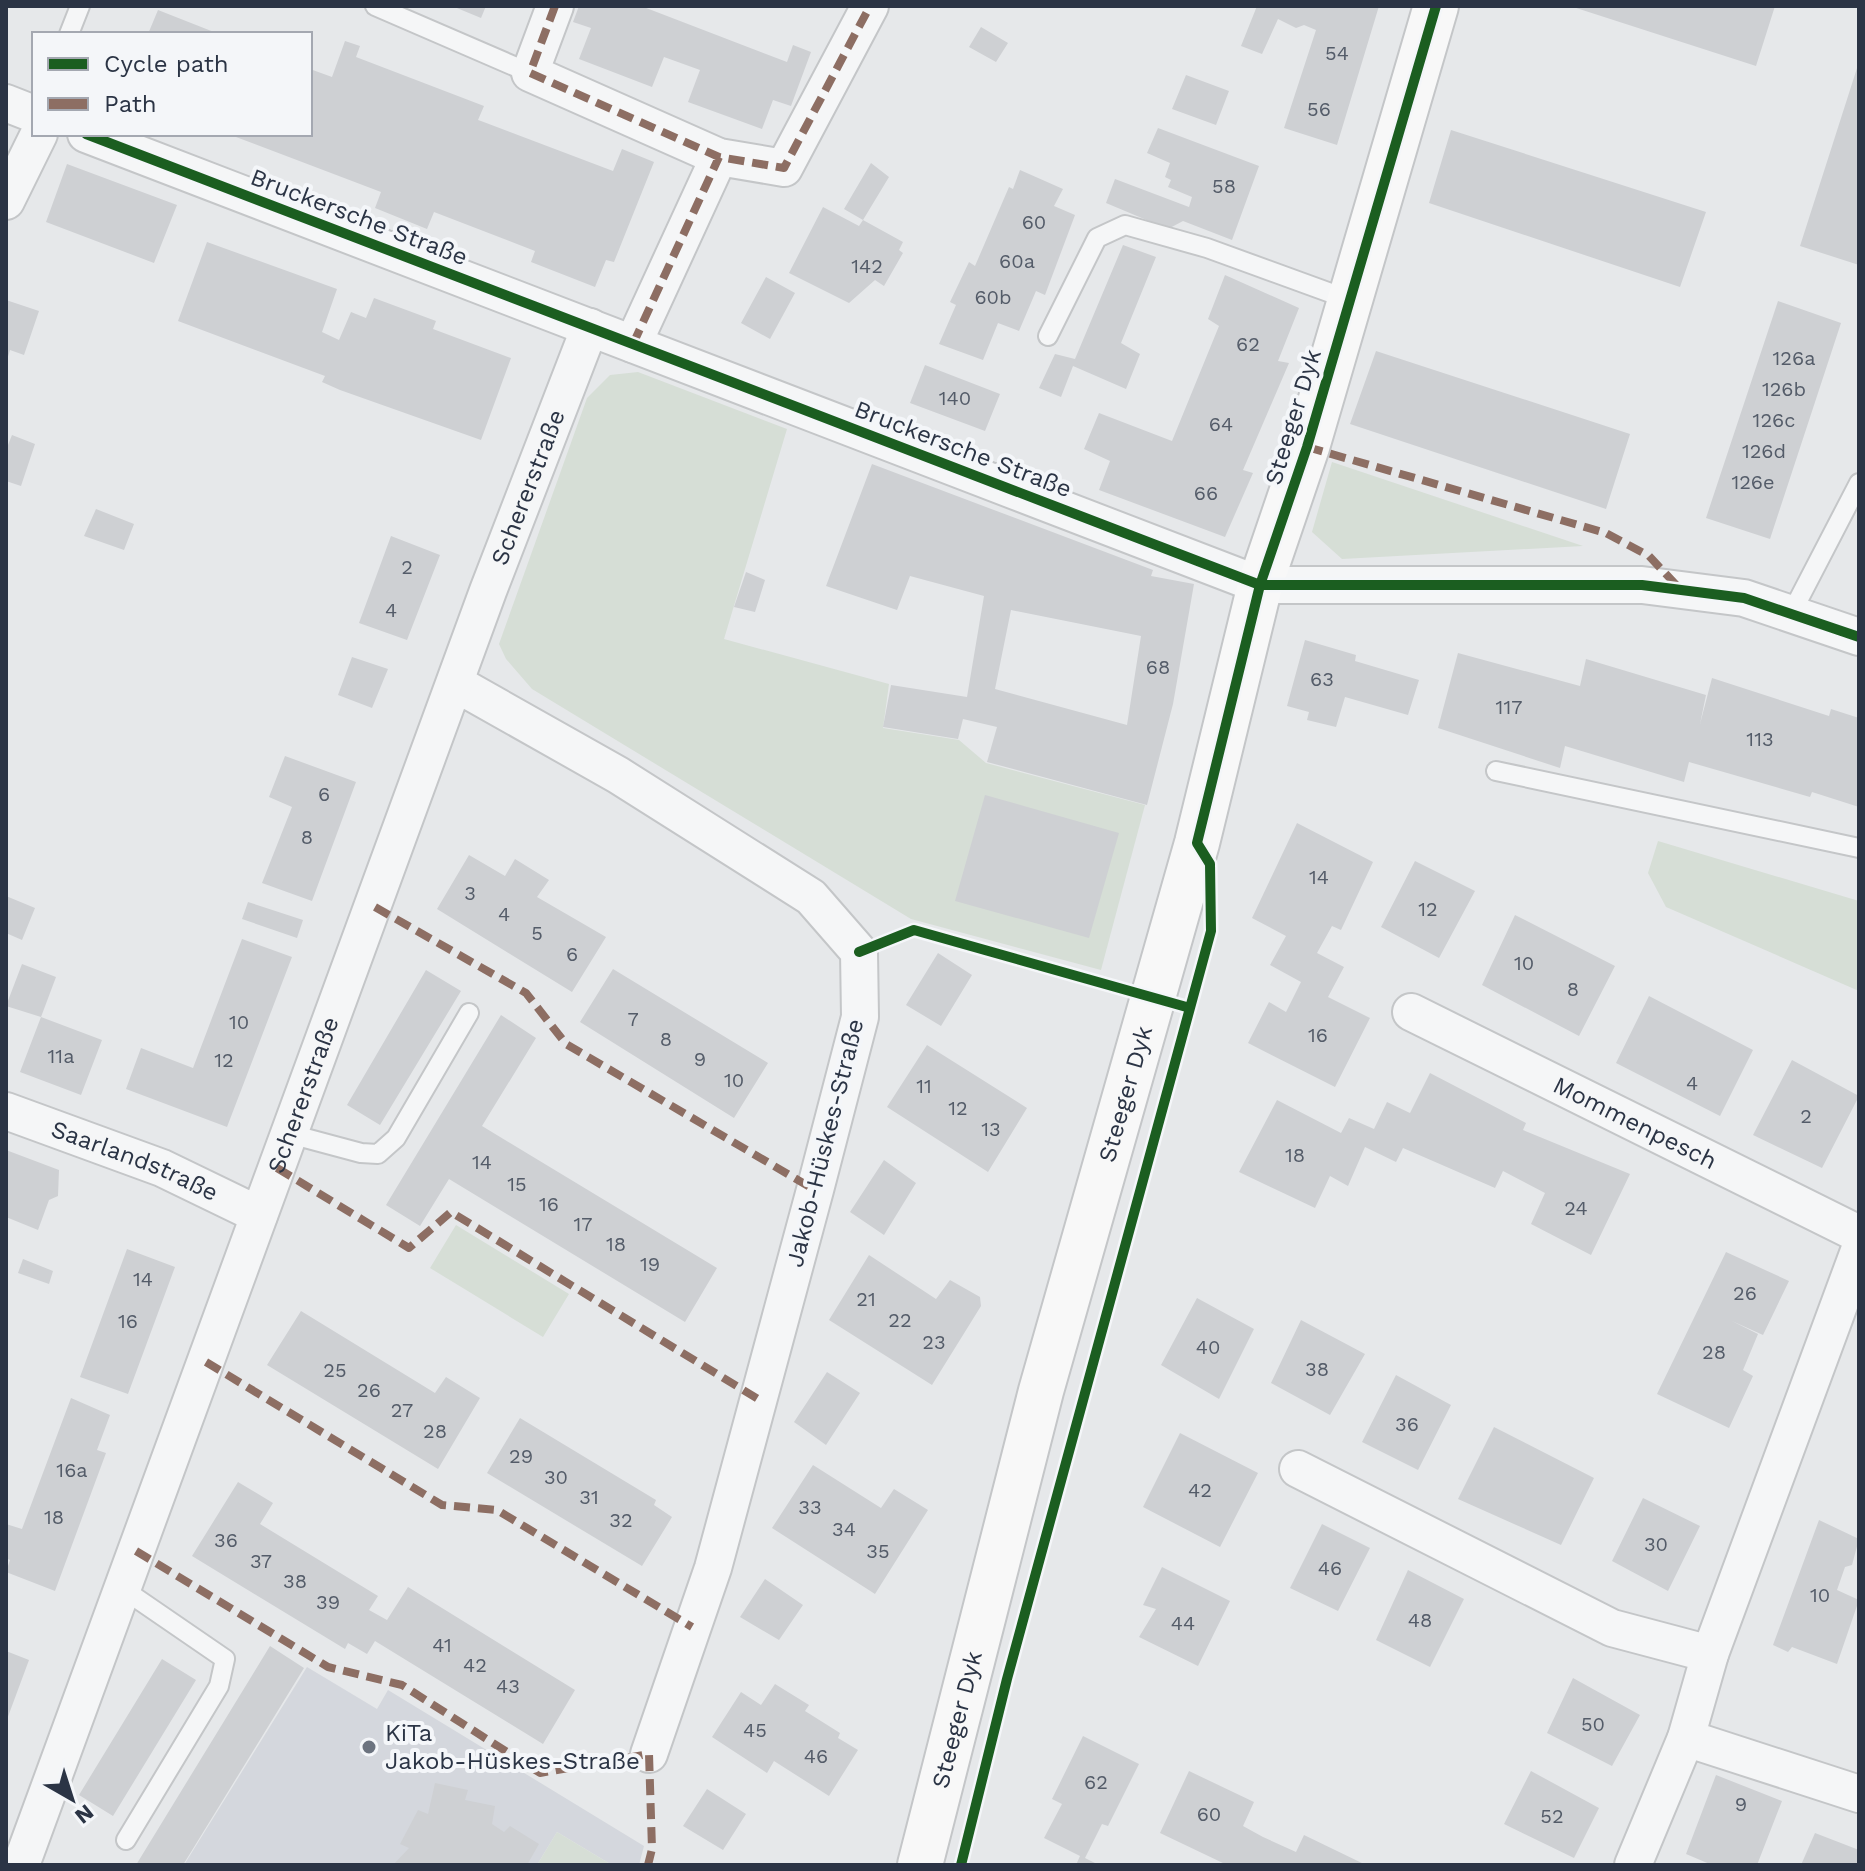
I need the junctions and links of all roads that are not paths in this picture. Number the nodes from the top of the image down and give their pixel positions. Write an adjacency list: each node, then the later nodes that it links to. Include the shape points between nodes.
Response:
1 (80, 6): 6 (lane)
2 (375, 6): 7 (lane)
3 (555, 6): 7 (street)
4 (870, 6): 12 (street, via 784,168)
5 (1436, 6): 14 (street, Steeger Dyk)
6 (70, 32)
7 (530, 73): 12 (street)
8 (6, 103): 9 (street)
9 (32, 113)
10 (38, 136): 13 (street)
11 (91, 136): 15 (street, Bruckersche Straße)
12 (719, 157): 17 (street)
13 (6, 201)
14 (1350, 300): 16 (lane, via 1207,248 1125,225 1097,238); 19 (street, Steeger Dyk)
15 (590, 327): 17 (street, Bruckersche Straße); 22 (street, Schererstraße)
16 (1048, 336)
17 (633, 344): 19 (street, Bruckersche Straße)
18 (1859, 483): 20 (lane)
19 (1260, 585): 20 (street, Bruckersche Straße, via 1642,585 1744,598); 40 (street, Steeger Dyk, via 1197,843 1041,1391)
20 (1791, 614): 21 (street, Bruckersche Straße)
21 (1859, 637)
22 (455, 683): 28 (street, Schererstraße); 36 (street, Jakob-Hüskes-Straße, via 618,775 811,897 859,952 860,1017 819,1176 713,1568)
23 (1496, 771): 24 (lane)
24 (1859, 848)
25 (1411, 1012): 30 (street, Mommenpesch)
26 (469, 1013): 28 (lane, via 396,1138 378,1154)
27 (6, 1111): 29 (street, Saarlandstraße, via 162,1168)
28 (290, 1134): 29 (street, Schererstraße)
29 (259, 1215): 33 (street, Schererstraße)
30 (1859, 1234)
31 (1859, 1251): 34 (street)
32 (1298, 1469): 34 (street, via 1612,1628)
33 (123, 1589): 38 (lane, via 225,1659 219,1686); 39 (street, Schererstraße)
34 (1710, 1654): 35 (street)
35 (1686, 1738): 37 (street); 41 (street)
36 (649, 1754)
37 (1859, 1794)
38 (126, 1840)
39 (21, 1865)
40 (920, 1865)
41 (1633, 1865)

